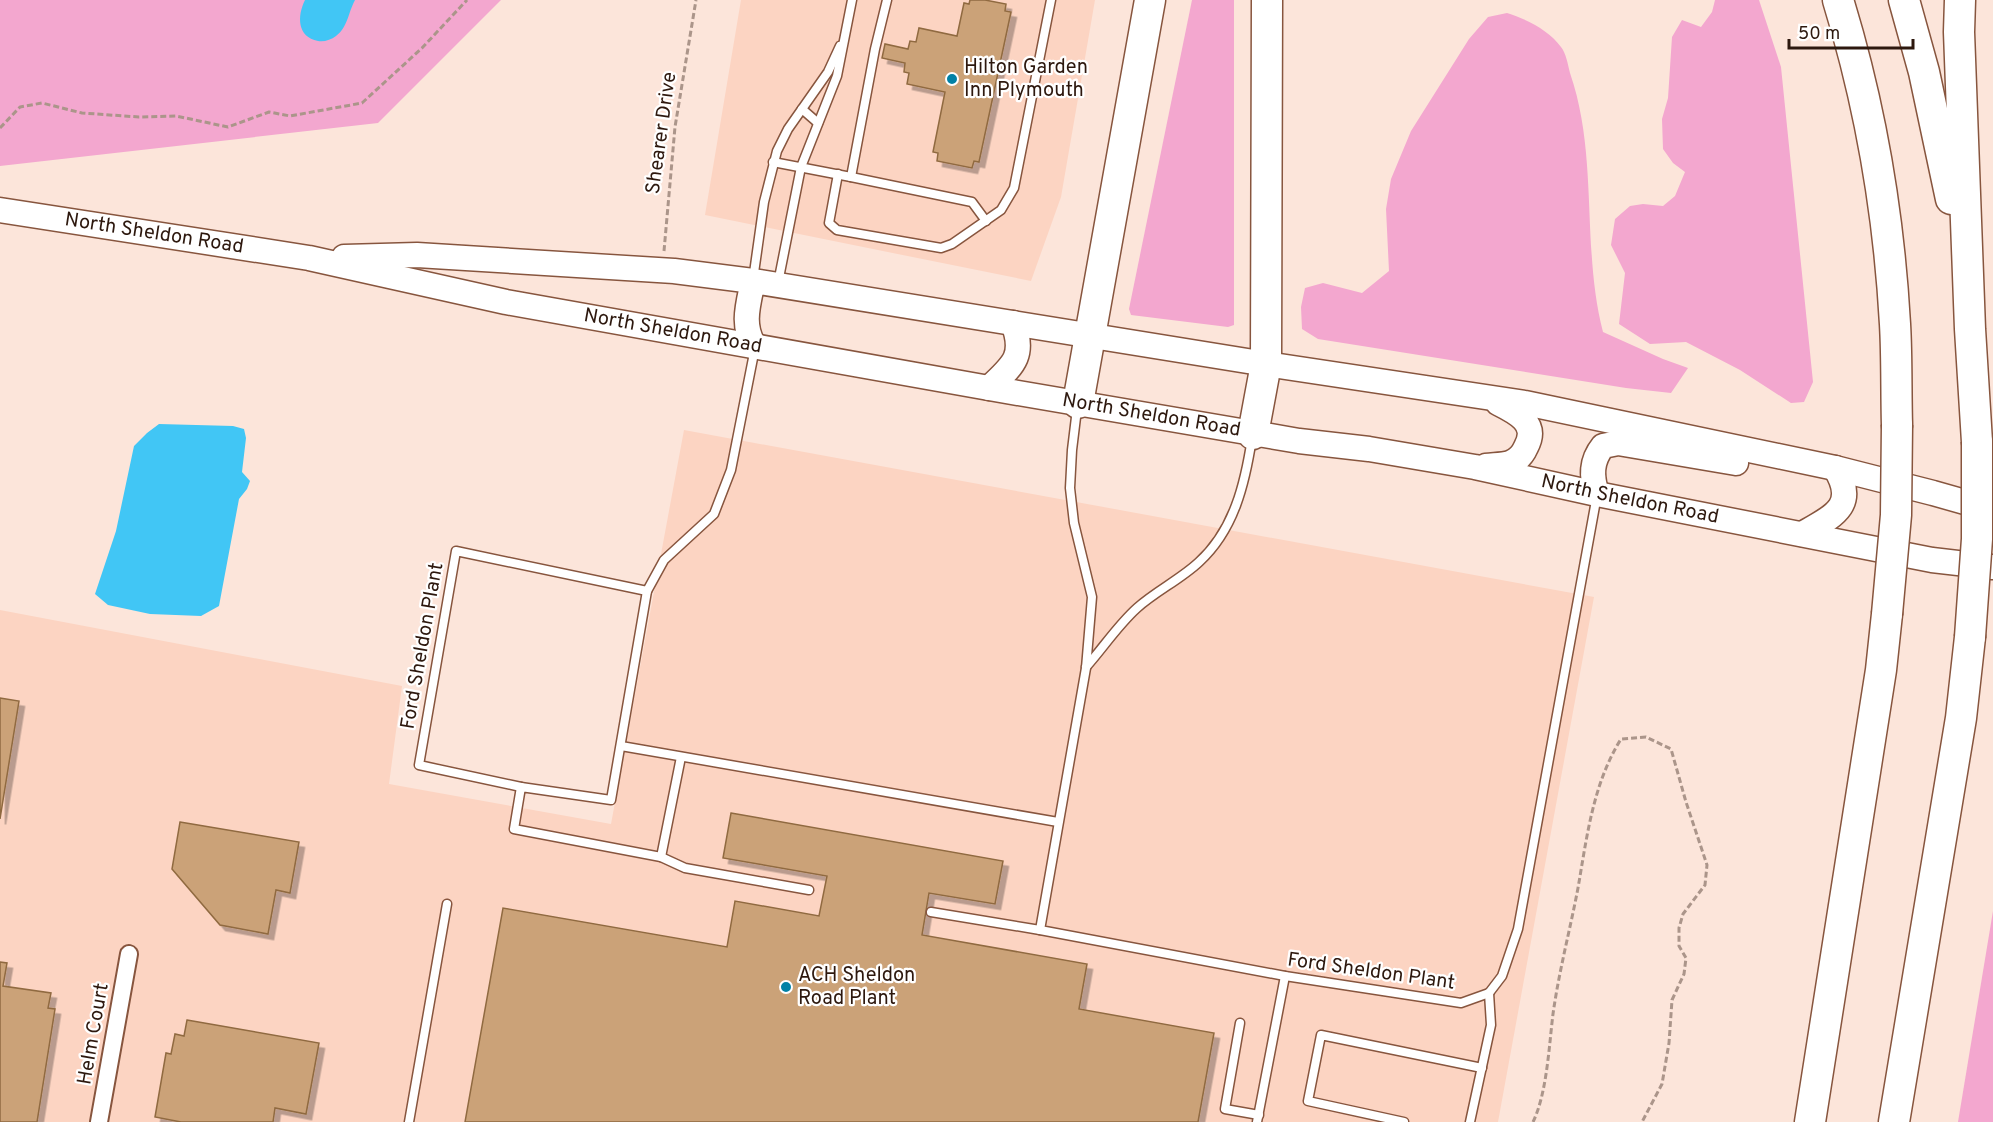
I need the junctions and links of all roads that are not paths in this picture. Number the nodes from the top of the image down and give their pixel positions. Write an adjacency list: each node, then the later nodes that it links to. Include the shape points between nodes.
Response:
1 (852, 0): 9 (lane)
2 (887, 0): 15 (lane)
3 (1051, 0): 17 (lane, via 1014,188 1001,210)
4 (1150, 0): 23 (highway)
5 (1267, 0): 25 (highway)
6 (1838, 0): 58 (highway, bridge, via 1877,168 1888,255 1895,324 1896,515 1881,670)
7 (1904, 0): 22 (highway, via 1953,210)
8 (1960, 0): 22 (highway)
9 (844, 38): 10 (lane, via 828,72); 11 (lane, via 837,76)
10 (802, 109): 11 (lane); 12 (lane)
11 (818, 123): 13 (lane)
12 (773, 162): 13 (lane); 19 (lane)
13 (801, 167): 14 (lane); 20 (lane)
14 (838, 174): 15 (lane); 17 (lane, via 829,223 837,230 941,248)
15 (851, 177): 17 (lane, via 972,202)
16 (0, 210): 18 (main road, North Sheldon Road)
17 (986, 221)
18 (309, 258): 19 (main road, North Sheldon Road, via 417,255 663,271); 24 (main road, North Sheldon Road, via 506,302)
19 (753, 281): 20 (main road, North Sheldon Road); 24 (main road, via 746,320)
20 (778, 285): 21 (main road, North Sheldon Road)
21 (1013, 323): 23 (main road, North Sheldon Road); 26 (main road, via 1019,344 1017,357)
22 (1970, 329): 59 (highway, bridge, via 1977,442 1977,538 1970,637 1961,718)
23 (1090, 336): 25 (main road, North Sheldon Road); 28 (highway)
24 (755, 347): 26 (main road, North Sheldon Road); 37 (lane, Ford Sheldon Plant, via 731,470 714,514 664,560)
25 (1266, 364): 27 (main road, North Sheldon Road); 29 (highway)
26 (989, 388): 28 (main road, North Sheldon Road)
27 (1484, 396): 30 (main road, North Sheldon Road); 31 (main road, via 1517,412 1531,429 1530,440 1523,454 1509,463)
28 (1078, 403): 29 (main road, North Sheldon Road); 38 (lane, via 1070,488 1074,523 1092,597)
29 (1253, 434): 31 (main road, North Sheldon Road); 38 (lane, via 1233,517 1218,543 1198,563 1135,609)
30 (1788, 458): 32 (main road, North Sheldon Road); 33 (main road, via 1753,466 1618,443 1603,446 1595,455 1593,482)
31 (1475, 467): 33 (main road, North Sheldon Road)
32 (1835, 468): 34 (main road, North Sheldon Road); 35 (main road, via 1845,495 1840,509)
33 (1597, 494): 35 (main road, North Sheldon Road); 50 (lane, via 1518,929 1502,976)
34 (1993, 510)
35 (1802, 534): 36 (main road, North Sheldon Road, via 1932,560)
36 (1993, 567)
37 (648, 591): 39 (lane, Ford Sheldon Plant); 41 (lane, Ford Sheldon Plant, via 456,551 419,765)
38 (1086, 668): 42 (lane)
39 (621, 746): 40 (lane); 41 (lane, Ford Sheldon Plant, via 611,800)
40 (681, 757): 42 (lane); 43 (lane)
41 (521, 787): 43 (lane, via 514,829)
42 (1058, 822): 47 (lane)
43 (661, 857): 44 (lane, via 685,868)
44 (809, 890)
45 (447, 904): 55 (lane)
46 (931, 912): 47 (lane, Ford Sheldon Plant)
47 (1040, 930): 49 (lane, Ford Sheldon Plant)
48 (129, 954): 54 (street, Helm Court)
49 (1285, 976): 50 (lane, Ford Sheldon Plant, via 1461,1003); 53 (lane)
50 (1489, 993): 52 (lane, via 1491,1026)
51 (1240, 1023): 53 (lane, via 1225,1109)
52 (1482, 1068): 56 (lane, via 1321,1035 1308,1101); 57 (lane)
53 (1258, 1119)
54 (99, 1122)
55 (409, 1122)
56 (1404, 1122)
57 (1470, 1122)
58 (1810, 1122)
59 (1894, 1122)

